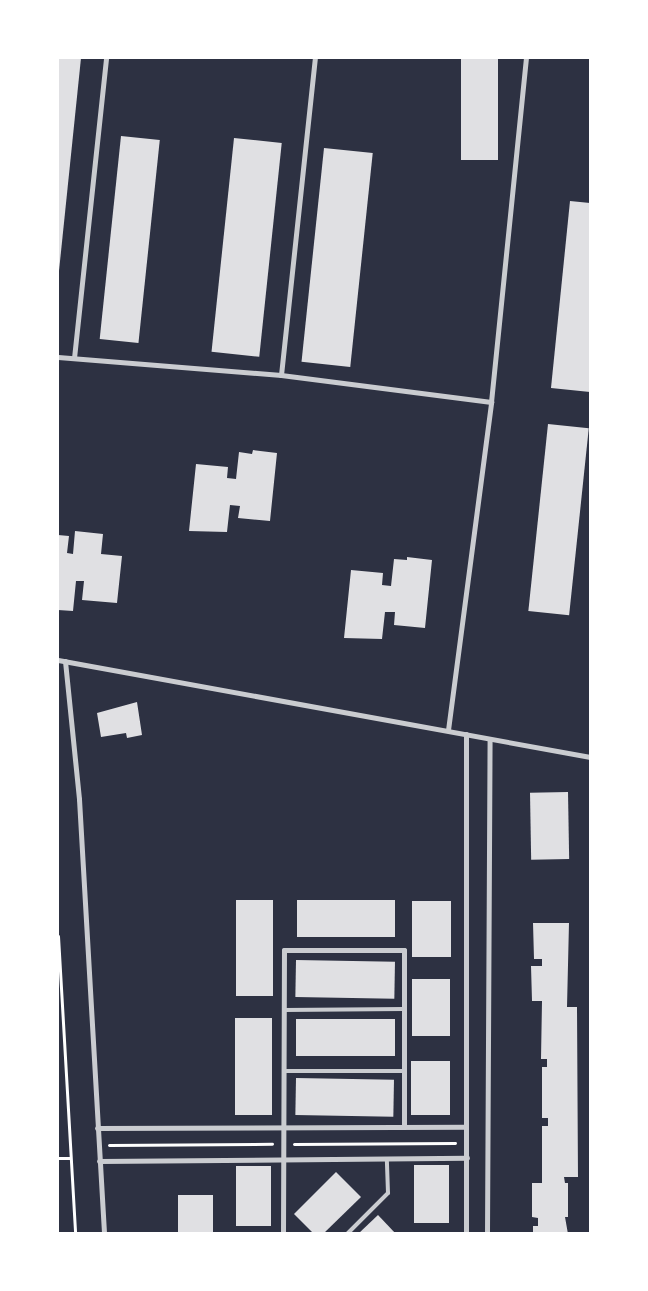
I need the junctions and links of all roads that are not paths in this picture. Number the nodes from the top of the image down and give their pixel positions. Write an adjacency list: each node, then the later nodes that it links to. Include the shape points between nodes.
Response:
1 (106, 58): 5 (street)
2 (315, 58): 6 (street)
3 (526, 58): 7 (street)
4 (58, 357): 5 (street)
5 (74, 358): 6 (street)
6 (281, 376): 7 (street)
7 (490, 402): 10 (street)
8 (58, 660): 9 (street)
9 (65, 661): 10 (street); 21 (street, via 79,799)
10 (448, 730): 11 (street)
11 (466, 734): 12 (street); 20 (street)
12 (490, 739): 13 (street); 30 (street)
13 (590, 757)
14 (404, 1009): 15 (lane); 15 (street, via 404,950 284,950); 17 (street)
15 (284, 1010): 16 (street)
16 (284, 1071): 17 (lane); 18 (street)
17 (404, 1071): 19 (street)
18 (284, 1127): 19 (street); 21 (street); 24 (street)
19 (404, 1127): 20 (street)
20 (466, 1127): 22 (street)
21 (97, 1128): 25 (street)
22 (467, 1158): 23 (street); 29 (street)
23 (387, 1159): 24 (street); 28 (lane, via 388,1193)
24 (282, 1160): 25 (street); 27 (street)
25 (99, 1161): 26 (street)
26 (104, 1234)
27 (283, 1234)
28 (347, 1234)
29 (466, 1234)
30 (488, 1234)

